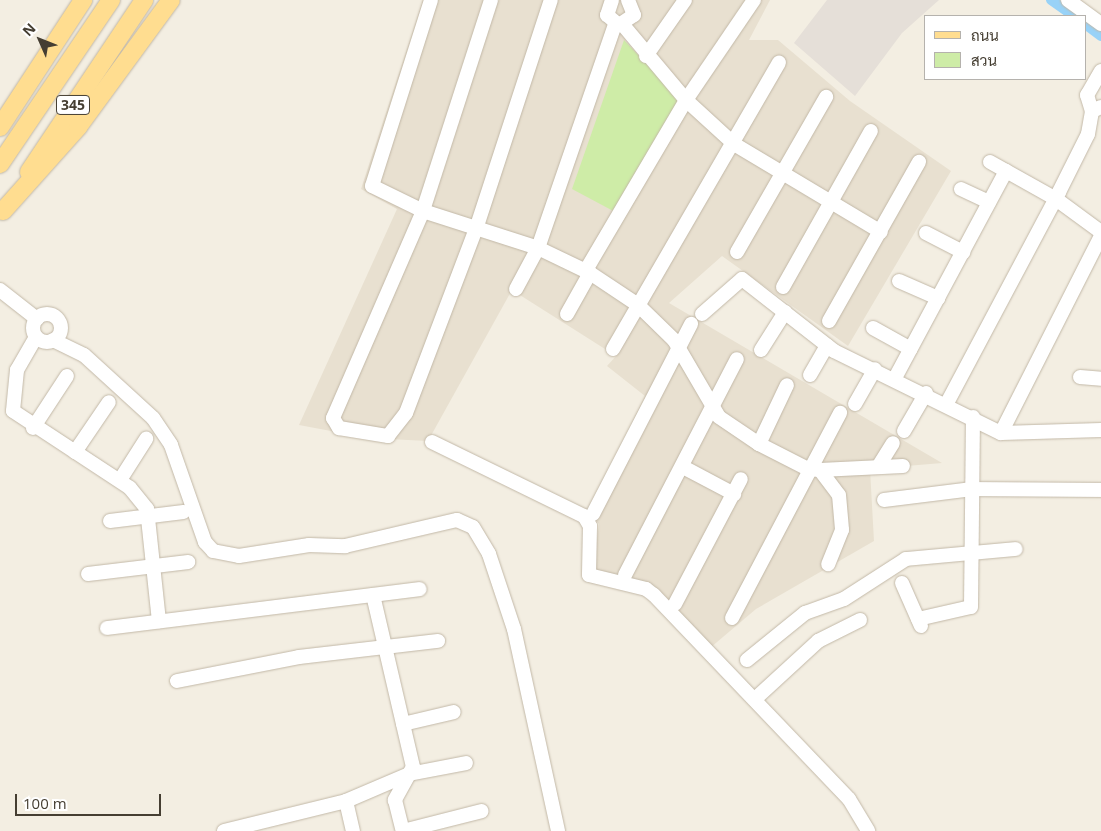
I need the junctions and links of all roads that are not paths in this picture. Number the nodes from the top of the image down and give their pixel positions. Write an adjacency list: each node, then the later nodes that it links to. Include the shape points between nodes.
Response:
1 (83, 0): 21 (main road)
2 (111, 0): 26 (main road, 345)
3 (144, 0): 34 (main road, 345)
4 (431, 0): 33 (street, via 371,179 376,191)
5 (491, 0): 33 (street)
6 (551, 0): 35 (street)
7 (612, 0): 13 (street, via 606,11)
8 (628, 0): 13 (street, via 634,15)
9 (685, 0): 15 (street)
10 (754, 0): 19 (street)
11 (1068, 0): 14 (street)
12 (171, 1): 34 (main road, 345, via 78,128)
13 (619, 24): 15 (street); 39 (street)
14 (1101, 24)
15 (646, 56): 19 (street)
16 (779, 63): 23 (street)
17 (1101, 71): 20 (street, via 1087,95)
18 (826, 97): 28 (street)
19 (686, 100): 23 (street); 42 (street)
20 (1096, 109): 30 (street, via 1088,134)
21 (0, 127)
22 (871, 132): 32 (street)
23 (734, 144): 28 (street); 48 (street)
24 (919, 162): 36 (street)
25 (990, 162): 27 (street)
26 (0, 164)
27 (1006, 171): 30 (street); 31 (street)
28 (781, 175): 32 (street); 40 (street)
29 (961, 189): 31 (street)
30 (1056, 199): 38 (street); 73 (street)
31 (989, 202): 41 (street)
32 (830, 205): 36 (street); 44 (street)
33 (423, 211): 35 (street); 35 (street, via 334,418 339,428 394,434 406,413)
34 (1, 213)
35 (476, 229): 39 (street)
36 (880, 232): 53 (street)
37 (926, 233): 41 (street)
38 (1101, 234): 81 (street)
39 (538, 248): 42 (street); 45 (street)
40 (737, 252)
41 (963, 252): 47 (street)
42 (588, 272): 48 (street); 50 (street)
43 (899, 281): 47 (street)
44 (783, 287)
45 (516, 289)
46 (0, 290): 52 (street)
47 (938, 298): 61 (street)
48 (638, 305): 59 (street); 60 (street)
49 (785, 312): 51 (street, via 742,279); 58 (street); 62 (street)
50 (567, 314)
51 (702, 314)
52 (37, 319): 56 (street); 57 (street, via 48,314 59,321 61,329)
53 (829, 321)
54 (691, 324): 59 (street)
55 (873, 328): 61 (street)
56 (36, 337): 57 (street); 78 (street, via 17,370 12,396 13,411)
57 (54, 340): 130 (street, via 84,355 153,418 178,460 205,542 213,551 239,556 309,545 345,546 457,520 473,528 489,554 514,629)
58 (827, 346): 64 (street); 65 (street)
59 (679, 348): 75 (street); 98 (street)
60 (613, 349)
61 (911, 349): 68 (street)
62 (761, 350)
63 (737, 359): 75 (street)
64 (875, 369): 68 (street); 74 (street)
65 (810, 375)
66 (66, 376): 78 (street)
67 (1080, 377): 69 (street)
68 (895, 378): 71 (street)
69 (1101, 379)
70 (787, 385): 85 (street)
71 (926, 393): 73 (street); 80 (street)
72 (109, 402): 86 (street)
73 (947, 403): 77 (street)
74 (855, 404)
75 (712, 408): 85 (street, via 729,426); 88 (street)
76 (840, 413): 90 (street)
77 (973, 417): 81 (street); 93 (street)
78 (33, 428): 86 (street)
79 (1101, 430): 81 (street)
80 (904, 431)
81 (1001, 433)
82 (146, 439): 92 (street)
83 (432, 442): 120 (street, via 584,516 590,526 589,575 650,592)
84 (893, 443): 89 (street)
85 (759, 444): 90 (street)
86 (75, 452): 92 (street)
87 (903, 466): 89 (street)
88 (683, 467): 95 (street); 107 (street)
89 (878, 467): 90 (street)
90 (814, 470): 104 (street, via 843,508 842,530); 112 (street)
91 (741, 479): 95 (street)
92 (120, 480): 99 (street)
93 (972, 489): 94 (street); 96 (street); 102 (street)
94 (1101, 490)
95 (734, 494): 111 (street)
96 (884, 500)
97 (183, 512): 99 (street)
98 (593, 514)
99 (148, 516): 100 (street); 105 (street)
100 (110, 521)
101 (1016, 549): 102 (street)
102 (972, 552): 108 (street, via 971,607 920,623); 118 (street, via 906,558 844,599 805,612)
103 (188, 562): 105 (street)
104 (828, 564)
105 (155, 566): 106 (street); 114 (street)
106 (88, 574)
107 (625, 575)
108 (902, 583)
109 (420, 589): 110 (street)
110 (373, 595): 114 (street); 117 (street)
111 (675, 604)
112 (732, 618)
113 (860, 620): 120 (street, via 818,641)
114 (159, 621): 115 (street)
115 (107, 628)
116 (438, 641): 117 (street)
117 (385, 647): 119 (street, via 299,657); 122 (street)
118 (746, 660)
119 (177, 681)
120 (755, 699): 131 (street, via 850,799)
121 (454, 712): 122 (street)
122 (403, 724): 124 (street, via 413,767)
123 (466, 763): 124 (street)
124 (409, 774): 125 (street); 129 (street, via 396,800)
125 (346, 801): 127 (street); 128 (street)
126 (482, 811): 129 (street)
127 (224, 831)
128 (353, 831)
129 (403, 831)
130 (558, 831)
131 (868, 831)

